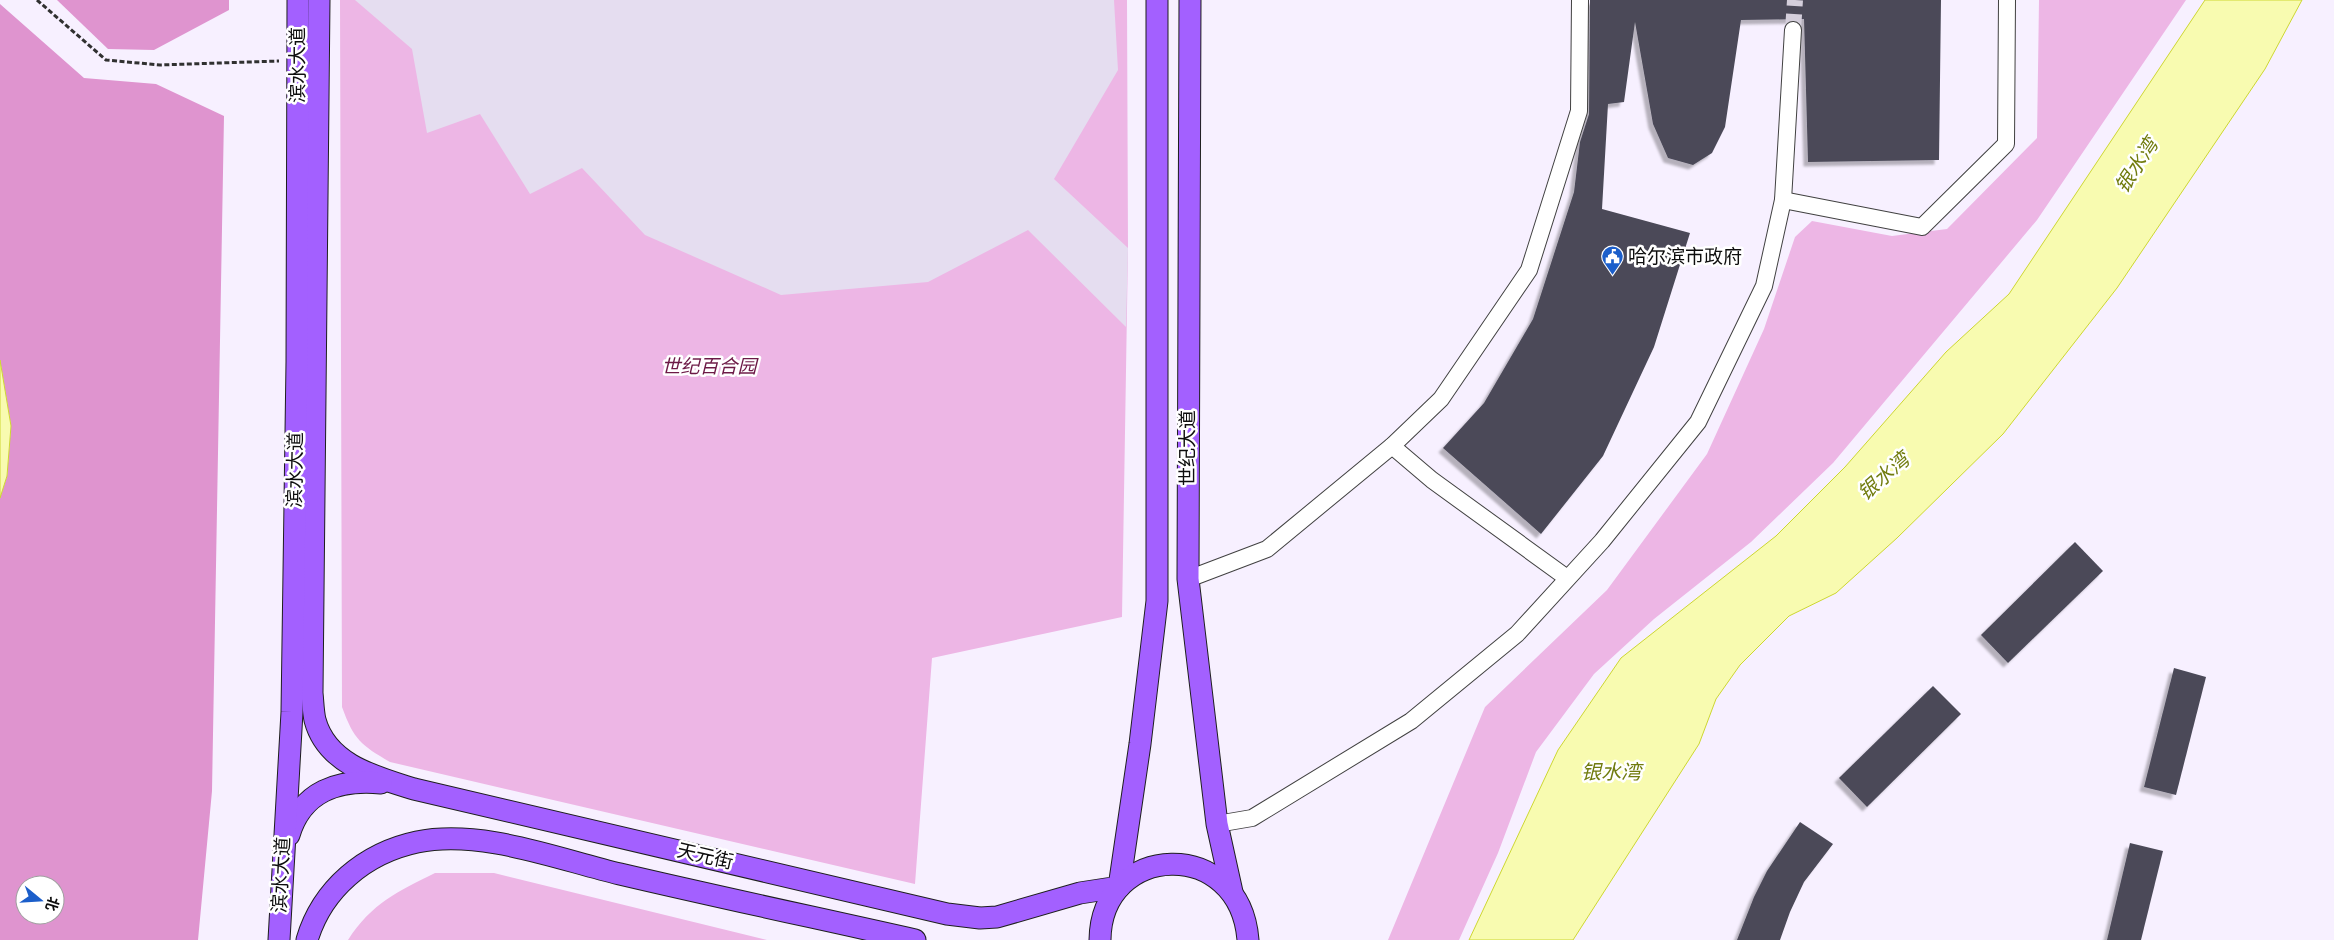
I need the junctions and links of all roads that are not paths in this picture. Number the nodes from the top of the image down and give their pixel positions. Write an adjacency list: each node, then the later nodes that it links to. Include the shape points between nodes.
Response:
1 (298, 0): 15 (main road, 滨水大道, via 298,362 292,712)
2 (318, 0): 12 (main road, 滨水大道, via 312,693)
3 (1156, 0): 16 (main road, 世纪大道, via 1157,601)
4 (1190, 0): 11 (main road, 世纪大道)
5 (1580, 0): 9 (lane, via 1579,111 1529,270 1440,399)
6 (2007, 0): 8 (lane, via 2006,144 1922,228)
7 (1793, 30): 8 (lane)
8 (1783, 200): 10 (lane, via 1764,286 1698,422 1602,541)
9 (1392, 446): 10 (lane, via 1432,480); 11 (lane, via 1267,549)
10 (1567, 578): 14 (lane, via 1517,634 1411,721 1252,818)
11 (1188, 579): 14 (main road, 世纪大道)
12 (315, 720): 13 (main road, 天元街, via 323,739 345,762)
13 (406, 787): 15 (main road, via 360,782 323,791 303,806 296,816); 16 (main road, 天元街, via 947,914 998,917 1080,893)
14 (1217, 824): 17 (main road, 世纪大道)
15 (284, 853): 19 (main road, 滨水大道)
16 (1119, 887): 17 (main road, via 1156,865 1177,863 1198,867); 22 (main road, via 1108,903 1100,926)
17 (1232, 892): 18 (main road, via 1241,907)
18 (1247, 932): 23 (main road)
19 (279, 940)
20 (307, 940): 21 (main road, 天元街, via 319,909 333,888 350,873 392,850 416,842 443,839 495,843)
21 (915, 940)
22 (1100, 940)
23 (1262, 940)

